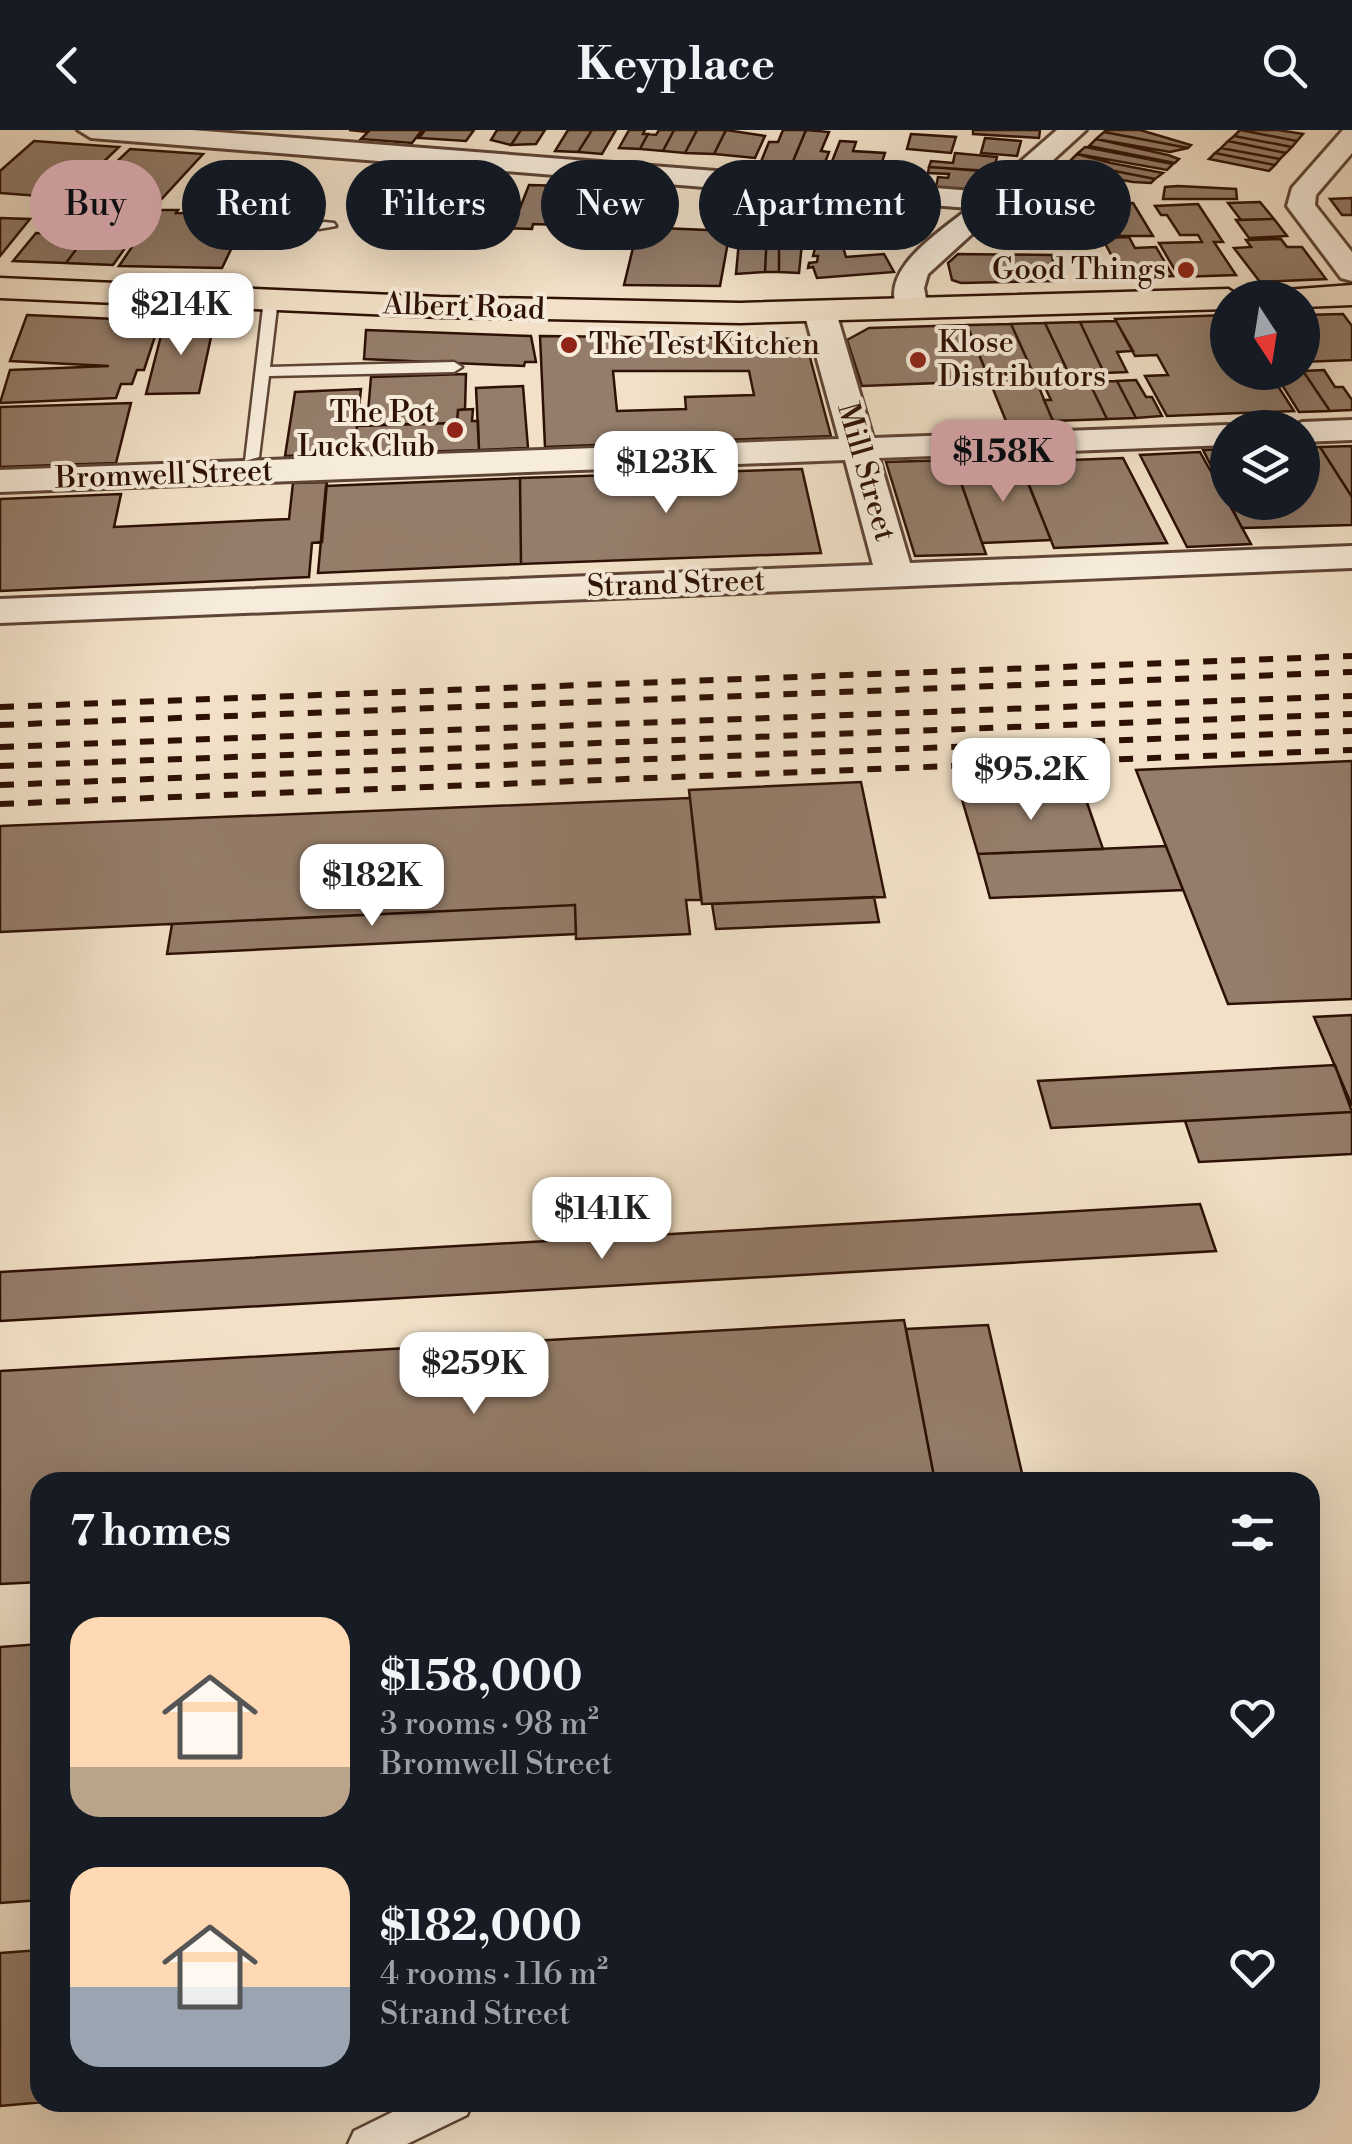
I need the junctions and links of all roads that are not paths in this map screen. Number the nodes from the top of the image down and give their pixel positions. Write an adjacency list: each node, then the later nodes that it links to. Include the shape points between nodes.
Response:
1 (91, 130): 5 (street)
2 (1073, 130): 4 (street)
3 (1352, 136): 7 (street, via 1302,194 1302,206)
4 (1039, 160)
5 (961, 199)
6 (961, 229): 13 (street, via 914,271)
7 (1352, 272)
8 (0, 288): 11 (main road, Albert Road)
9 (1352, 296): 10 (main road)
10 (1320, 297)
11 (271, 300): 14 (main road, Albert Road); 16 (lane)
12 (1210, 300): 13 (main road, Albert Road)
13 (912, 309): 14 (main road, Albert Road)
14 (820, 312): 20 (street, Mill Street)
15 (454, 367): 16 (lane)
16 (262, 372): 21 (lane)
17 (1352, 430): 18 (street)
18 (1320, 431)
19 (1210, 436): 20 (street, Bromwell Street)
20 (859, 450): 22 (street, Bromwell Street); 24 (street, Mill Street)
21 (251, 457)
22 (0, 481)
23 (1352, 557): 24 (street, Strand Street)
24 (896, 575): 25 (street, Strand Street)
25 (0, 611)
26 (433, 2112): 27 (lane)
27 (367, 2144)

